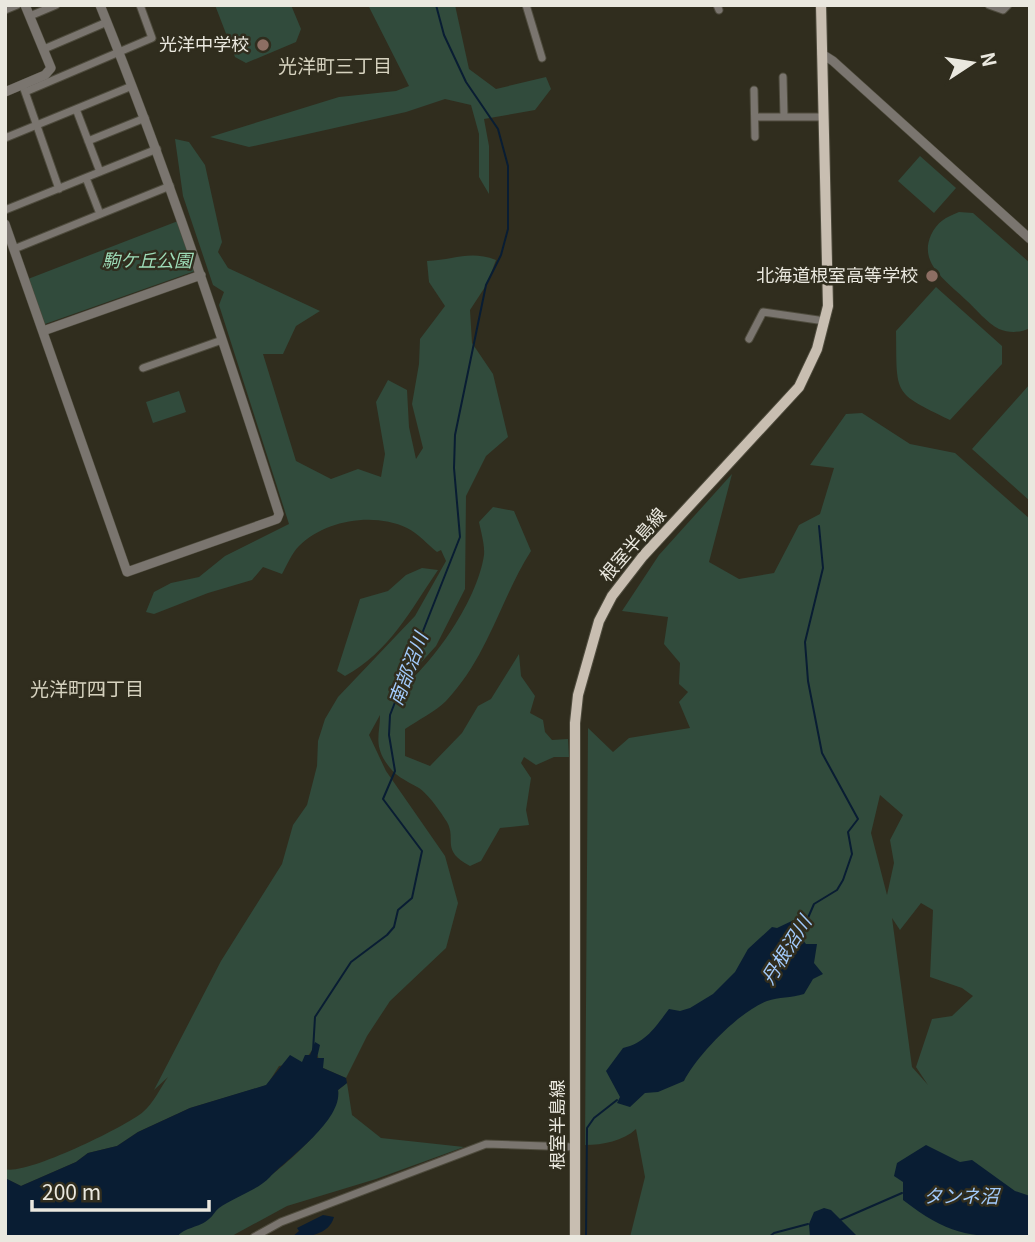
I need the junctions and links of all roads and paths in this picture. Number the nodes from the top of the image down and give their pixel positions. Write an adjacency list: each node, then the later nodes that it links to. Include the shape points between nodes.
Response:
1 (17, 5): 10 (street)
2 (25, 5): 11 (street)
3 (56, 5): 11 (street)
4 (100, 5): 12 (street)
5 (140, 5): 14 (street, via 152,38)
6 (526, 5): 16 (street)
7 (821, 5): 15 (main road, 根室半島線)
8 (989, 5): 9 (street, via 1003,10)
9 (1008, 5)
10 (5, 10)
11 (30, 16): 13 (street)
12 (107, 22): 13 (street); 14 (street)
13 (44, 49): 19 (street, via 48,72)
14 (119, 54): 18 (street); 19 (street)
15 (822, 54): 25 (main road, 根室半島線); 39 (street)
16 (542, 58)
17 (783, 78): 24 (street)
18 (132, 86): 22 (street); 26 (street)
19 (24, 88): 21 (street); 27 (street)
20 (754, 90): 23 (street)
21 (5, 92)
22 (76, 109): 27 (street); 30 (street)
23 (754, 117): 24 (street); 28 (street)
24 (784, 117): 25 (street)
25 (824, 117): 42 (main road, 根室半島線)
26 (145, 118): 30 (street); 31 (street)
27 (37, 126): 29 (street); 35 (street)
28 (755, 136)
29 (5, 138)
30 (88, 142): 32 (street)
31 (157, 149): 32 (street); 34 (street)
32 (100, 172): 33 (street)
33 (86, 178): 35 (street); 37 (street)
34 (170, 186): 37 (street); 41 (street)
35 (59, 189): 36 (street)
36 (5, 210)
37 (100, 214): 40 (street)
38 (5, 224): 40 (street)
39 (1030, 239)
40 (14, 249): 43 (street)
41 (201, 275): 43 (street); 45 (street)
42 (825, 321): 44 (street, via 763,312); 47 (main road, 根室半島線, via 796,391 643,556 611,596 599,621 575,723)
43 (43, 331): 45 (street, via 127,572 279,517)
44 (749, 339)
45 (222, 340): 46 (street)
46 (143, 368)
47 (575, 1147): 48 (street, via 486,1144 281,1222); 49 (main road, 根室半島線)
48 (254, 1237)
49 (575, 1237)

